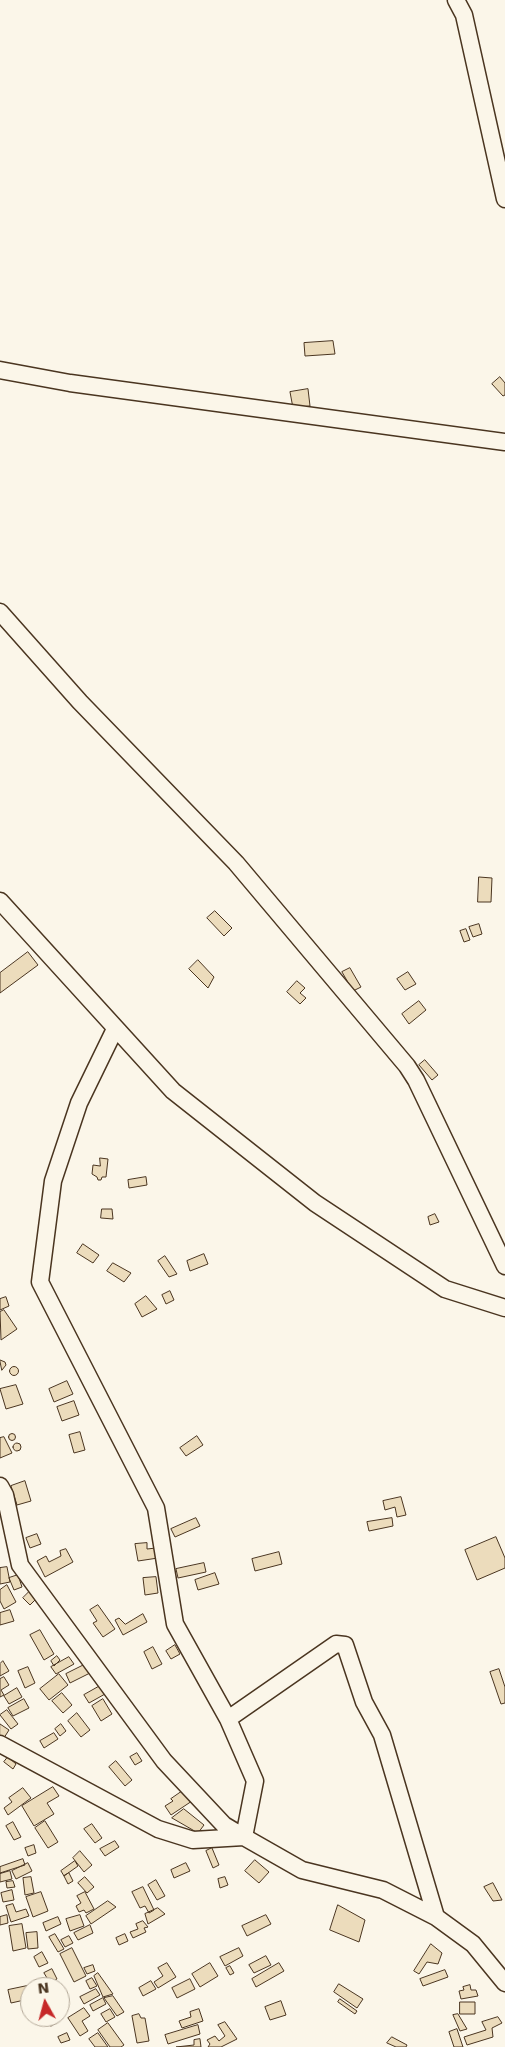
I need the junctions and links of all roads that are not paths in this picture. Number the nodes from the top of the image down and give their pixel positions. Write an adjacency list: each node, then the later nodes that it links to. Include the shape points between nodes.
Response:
1 (456, 0): 2 (street, via 464,15)
2 (505, 199)
3 (0, 370): 4 (street, via 70,383)
4 (505, 442)
5 (0, 612): 8 (street, via 80,702 236,863 407,1066)
6 (0, 901): 7 (street)
7 (114, 1028): 9 (street, via 173,1091 315,1203 446,1289); 11 (street, via 79,1103 53,1181 40,1282 156,1508 175,1624)
8 (505, 1266)
9 (505, 1308)
10 (0, 1486): 13 (street, via 5,1495 20,1566 164,1761 224,1825)
11 (228, 1719): 13 (street, via 255,1781); 14 (street, via 336,1644 345,1645 364,1702 382,1735)
12 (0, 1744): 13 (street, via 158,1828 194,1840)
13 (244, 1837): 14 (street, via 302,1870 383,1890)
14 (436, 1917): 15 (street, via 473,1944)
15 (505, 1983)

